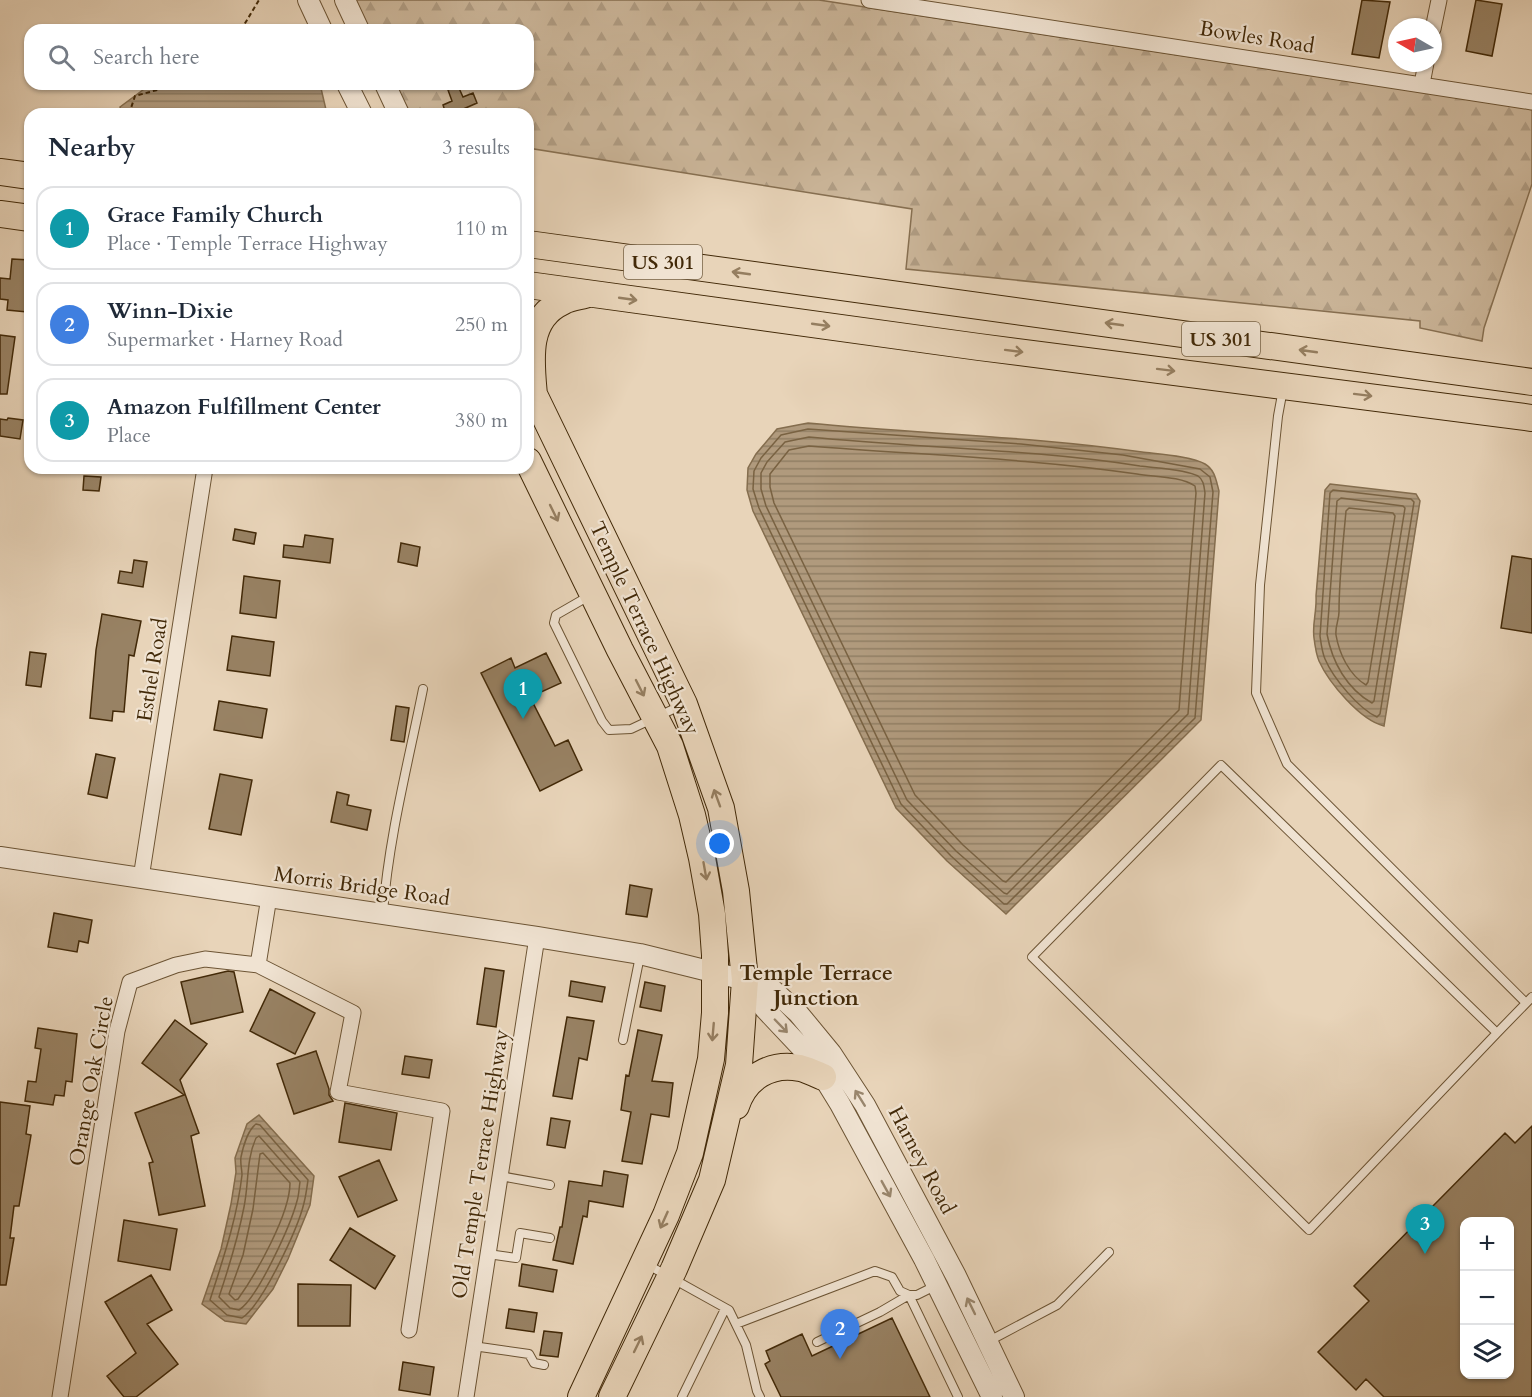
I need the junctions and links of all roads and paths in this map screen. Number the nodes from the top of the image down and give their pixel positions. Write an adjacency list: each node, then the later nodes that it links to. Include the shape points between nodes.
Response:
1 (259, 0): 7 (path)
2 (308, 0): 8 (street)
3 (345, 0): 9 (street)
4 (869, 0): 11 (street, Bowles Road)
5 (1439, 0): 6 (street)
6 (1435, 18)
7 (245, 24)
8 (319, 24)
9 (356, 24)
10 (1424, 72): 11 (street)
11 (1422, 84): 15 (street, Bowles Road)
12 (158, 90): 16 (path, via 135,96)
13 (350, 90): 17 (street)
14 (388, 90): 18 (street)
15 (1532, 102)
16 (131, 108)
17 (359, 108)
18 (396, 108)
19 (0, 172): 20 (main road)
20 (24, 175)
21 (0, 189): 22 (main road)
22 (24, 191)
23 (0, 214): 24 (main road)
24 (24, 217)
25 (534, 245): 29 (main road, US 301, one-way to 25)
26 (534, 286): 27 (main road, US 301)
27 (590, 294): 28 (main road, via 561,302 547,313); 30 (main road, US 301, one-way to 30)
28 (534, 335)
29 (1532, 382)
30 (1284, 385): 31 (main road, via 1305,375 1332,371 1519,395); 33 (main road, US 301, one-way to 33); 49 (lane, via 1260,585 1256,693 1287,764)
31 (1532, 390)
32 (534, 395): 38 (main road, Temple Terrace Highway)
33 (1532, 418)
34 (534, 473): 36 (main road, Temple Terrace Highway, one-way to 36)
35 (204, 474): 41 (street, Esthel Road)
36 (593, 594): 39 (main road, Temple Terrace Highway, one-way to 39); 39 (lane, via 556,615 554,623 602,721 609,730 631,729)
37 (423, 689): 43 (lane, via 395,815)
38 (684, 704): 39 (lane); 48 (main road, Temple Terrace Highway, one-way to 38, via 736,891 721,808)
39 (655, 718): 47 (main road, Temple Terrace Highway, one-way to 47, via 670,746 692,815 712,914)
40 (0, 857): 41 (street, Morris Bridge Road)
41 (141, 878): 42 (street, Morris Bridge Road)
42 (269, 897): 43 (street, Morris Bridge Road); 46 (street)
43 (383, 914): 44 (street, Morris Bridge Road)
44 (537, 937): 45 (street, Morris Bridge Road); 53 (street, Old Temple Terrace Highway)
45 (640, 954): 47 (street, Morris Bridge Road); 51 (lane)
46 (258, 965): 66 (street, Orange Oak Circle, via 353,1013 338,1092 442,1112); 71 (street, Orange Oak Circle, via 205,959 130,982 117,1031)
47 (715, 974): 48 (street, Harney Road); 59 (main road, Temple Terrace Highway, one-way to 59, via 711,1059 695,1134)
48 (745, 980): 52 (street, one-way to 52); 54 (main road, Temple Terrace Highway, via 739,1065); 60 (street, Harney Road, one-way to 48, via 865,1105 831,1053 798,1013 772,990)
49 (1529, 1000): 50 (lane)
50 (1497, 1033): 50 (lane, via 1309,1230 1032,957 1221,765)
51 (623, 1040)
52 (823, 1077): 54 (main road, via 800,1068 780,1067 748,1082 740,1093); 62 (street, one-way to 62)
53 (500, 1176): 55 (lane); 58 (street, Old Temple Terrace Highway)
54 (712, 1180): 61 (main road, Temple Terrace Highway)
55 (550, 1185)
56 (550, 1238): 58 (lane, via 520,1233 516,1258)
57 (1109, 1252): 67 (lane, via 1057,1305)
58 (488, 1254): 69 (street, Old Temple Terrace Highway)
59 (644, 1263): 61 (lane); 73 (main road, Temple Terrace Highway)
60 (956, 1276): 62 (lane); 67 (street, Harney Road, one-way to 60)
61 (669, 1278): 64 (lane); 74 (main road, Temple Terrace Highway, one-way to 61)
62 (936, 1285): 63 (lane, via 917,1295); 78 (street)
63 (909, 1294): 65 (lane, via 900,1291 892,1277 875,1271); 68 (lane); 77 (lane)
64 (725, 1309): 65 (lane); 75 (lane)
65 (736, 1324): 76 (lane)
66 (409, 1330)
67 (987, 1341): 79 (street, Harney Road)
68 (817, 1342)
69 (474, 1346): 70 (lane, via 529,1354 534,1363); 72 (street, Old Temple Terrace Highway)
70 (544, 1365)
71 (60, 1397)
72 (466, 1397)
73 (581, 1397)
74 (612, 1397)
75 (682, 1397)
76 (760, 1397)
77 (958, 1397)
78 (992, 1397)
79 (1014, 1397)

